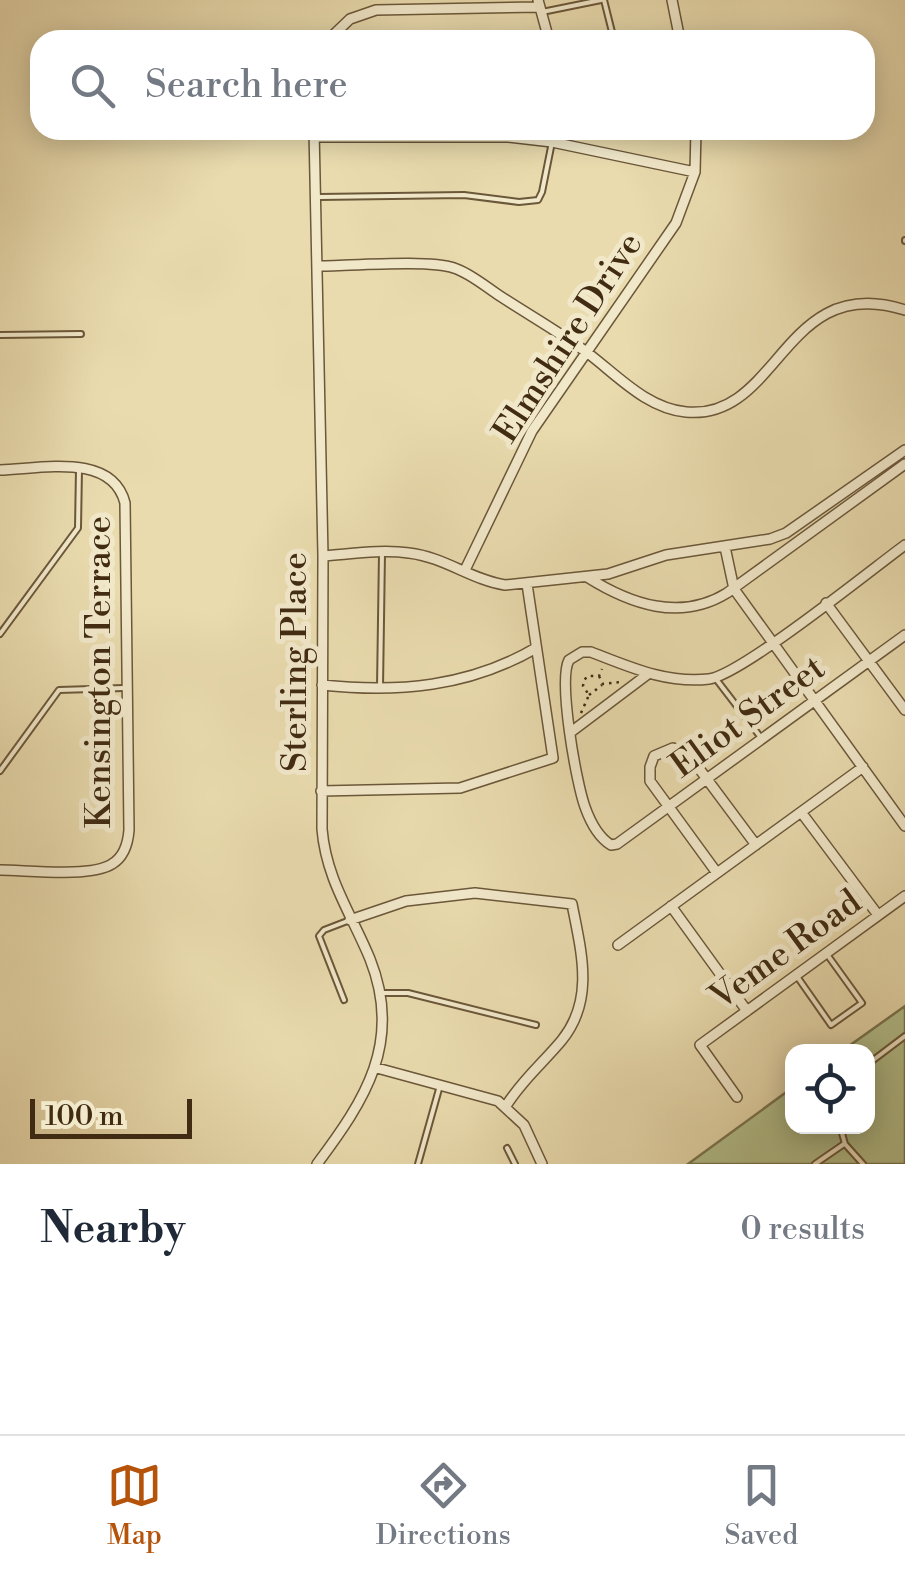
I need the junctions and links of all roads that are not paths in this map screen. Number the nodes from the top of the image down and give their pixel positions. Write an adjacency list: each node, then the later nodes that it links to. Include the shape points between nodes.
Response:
1 (603, 0): 3 (lane); 5 (lane)
2 (672, 0): 6 (street)
3 (539, 7): 4 (street, via 376,10)
4 (338, 30)
5 (611, 30)
6 (678, 30)
7 (315, 140): 12 (street, Sterling Place)
8 (525, 140): 10 (street)
9 (696, 140): 11 (street, Elmshire Drive)
10 (552, 142): 11 (street); 12 (lane, via 542,192 529,203 484,196)
11 (695, 172): 17 (street, Elmshire Drive, via 676,223)
12 (316, 197): 13 (street, Sterling Place)
13 (317, 266): 17 (street, via 456,268); 26 (street, Sterling Place)
14 (905, 310): 17 (street, via 868,303 828,311 745,392 712,410 685,412 650,401)
15 (81, 334): 16 (lane)
16 (0, 335)
17 (585, 351): 27 (street, Elmshire Drive, via 532,431)
18 (905, 450): 19 (street)
19 (894, 455): 20 (street); 24 (street, via 786,533)
20 (904, 466): 30 (street)
21 (79, 468): 22 (street, Kensington Terrace); 32 (lane, via 78,528); 40 (street, Kensington Terrace, via 108,475 126,503)
22 (0, 470)
23 (905, 545): 31 (street)
24 (725, 546): 28 (street); 30 (street)
25 (382, 552): 26 (street); 27 (street, via 410,553); 41 (lane)
26 (322, 556): 39 (street, Sterling Place)
27 (464, 570): 29 (street, via 492,583)
28 (587, 577): 29 (street); 30 (street, via 673,610)
29 (527, 584): 35 (street)
30 (734, 588): 34 (street)
31 (826, 603): 34 (street); 36 (street)
32 (0, 634)
33 (905, 636): 36 (street, Eliot Street)
34 (772, 642): 38 (street); 42 (street)
35 (536, 648): 41 (street, via 446,684); 49 (street, via 553,758 460,788)
36 (870, 661): 42 (street, Eliot Street); 43 (street)
37 (648, 674): 38 (street); 44 (street); 44 (street, via 582,652 566,665 563,680)
38 (716, 678): 45 (lane)
39 (322, 685): 41 (street); 49 (street, Sterling Place)
40 (127, 688): 47 (lane, via 58,690); 56 (street, Kensington Terrace, via 129,830 120,858 92,870)
41 (380, 688)
42 (815, 701): 45 (street, Eliot Street); 46 (street)
43 (905, 710)
44 (571, 732): 51 (street, Eliot Street, via 585,809 602,839 611,845 622,840)
45 (762, 738): 48 (street, Eliot Street)
46 (863, 768): 52 (street); 53 (street)
47 (0, 771)
48 (707, 779): 51 (street, Eliot Street); 51 (street, via 690,755 674,748 654,756 650,781); 55 (street)
49 (321, 791): 61 (street, Sterling Place, via 323,849)
50 (905, 805): 53 (street)
51 (668, 807): 57 (street)
52 (801, 812): 55 (street); 60 (street)
53 (895, 812): 54 (street)
54 (905, 825)
55 (756, 845): 57 (street)
56 (0, 870)
57 (718, 872): 59 (street)
58 (905, 896): 60 (street, Veme Road)
59 (670, 906): 62 (street); 67 (street)
60 (878, 916): 63 (street, Veme Road)
61 (350, 920): 65 (street, Sterling Place); 66 (lane, via 319,936); 74 (street, via 406,901 475,893 572,904 584,966 580,1008)
62 (618, 944)
63 (826, 954): 64 (street, Veme Road); 64 (lane, via 862,1003 831,1025)
64 (796, 976): 67 (street, Veme Road)
65 (380, 993): 68 (lane, via 408,993); 71 (street, Sterling Place)
66 (344, 1000)
67 (747, 1011): 73 (street, Veme Road, via 700,1045)
68 (536, 1025)
69 (905, 1036): 70 (lane)
70 (875, 1059)
71 (377, 1068): 72 (street); 78 (street, Sterling Place)
72 (440, 1084): 74 (street); 79 (lane)
73 (737, 1097)
74 (506, 1106): 81 (street, via 524,1124)
75 (842, 1134): 76 (lane)
76 (845, 1144): 82 (lane); 83 (lane)
77 (507, 1148): 80 (lane)
78 (317, 1164)
79 (418, 1164)
80 (515, 1164)
81 (542, 1164)
82 (815, 1164)
83 (863, 1164)

